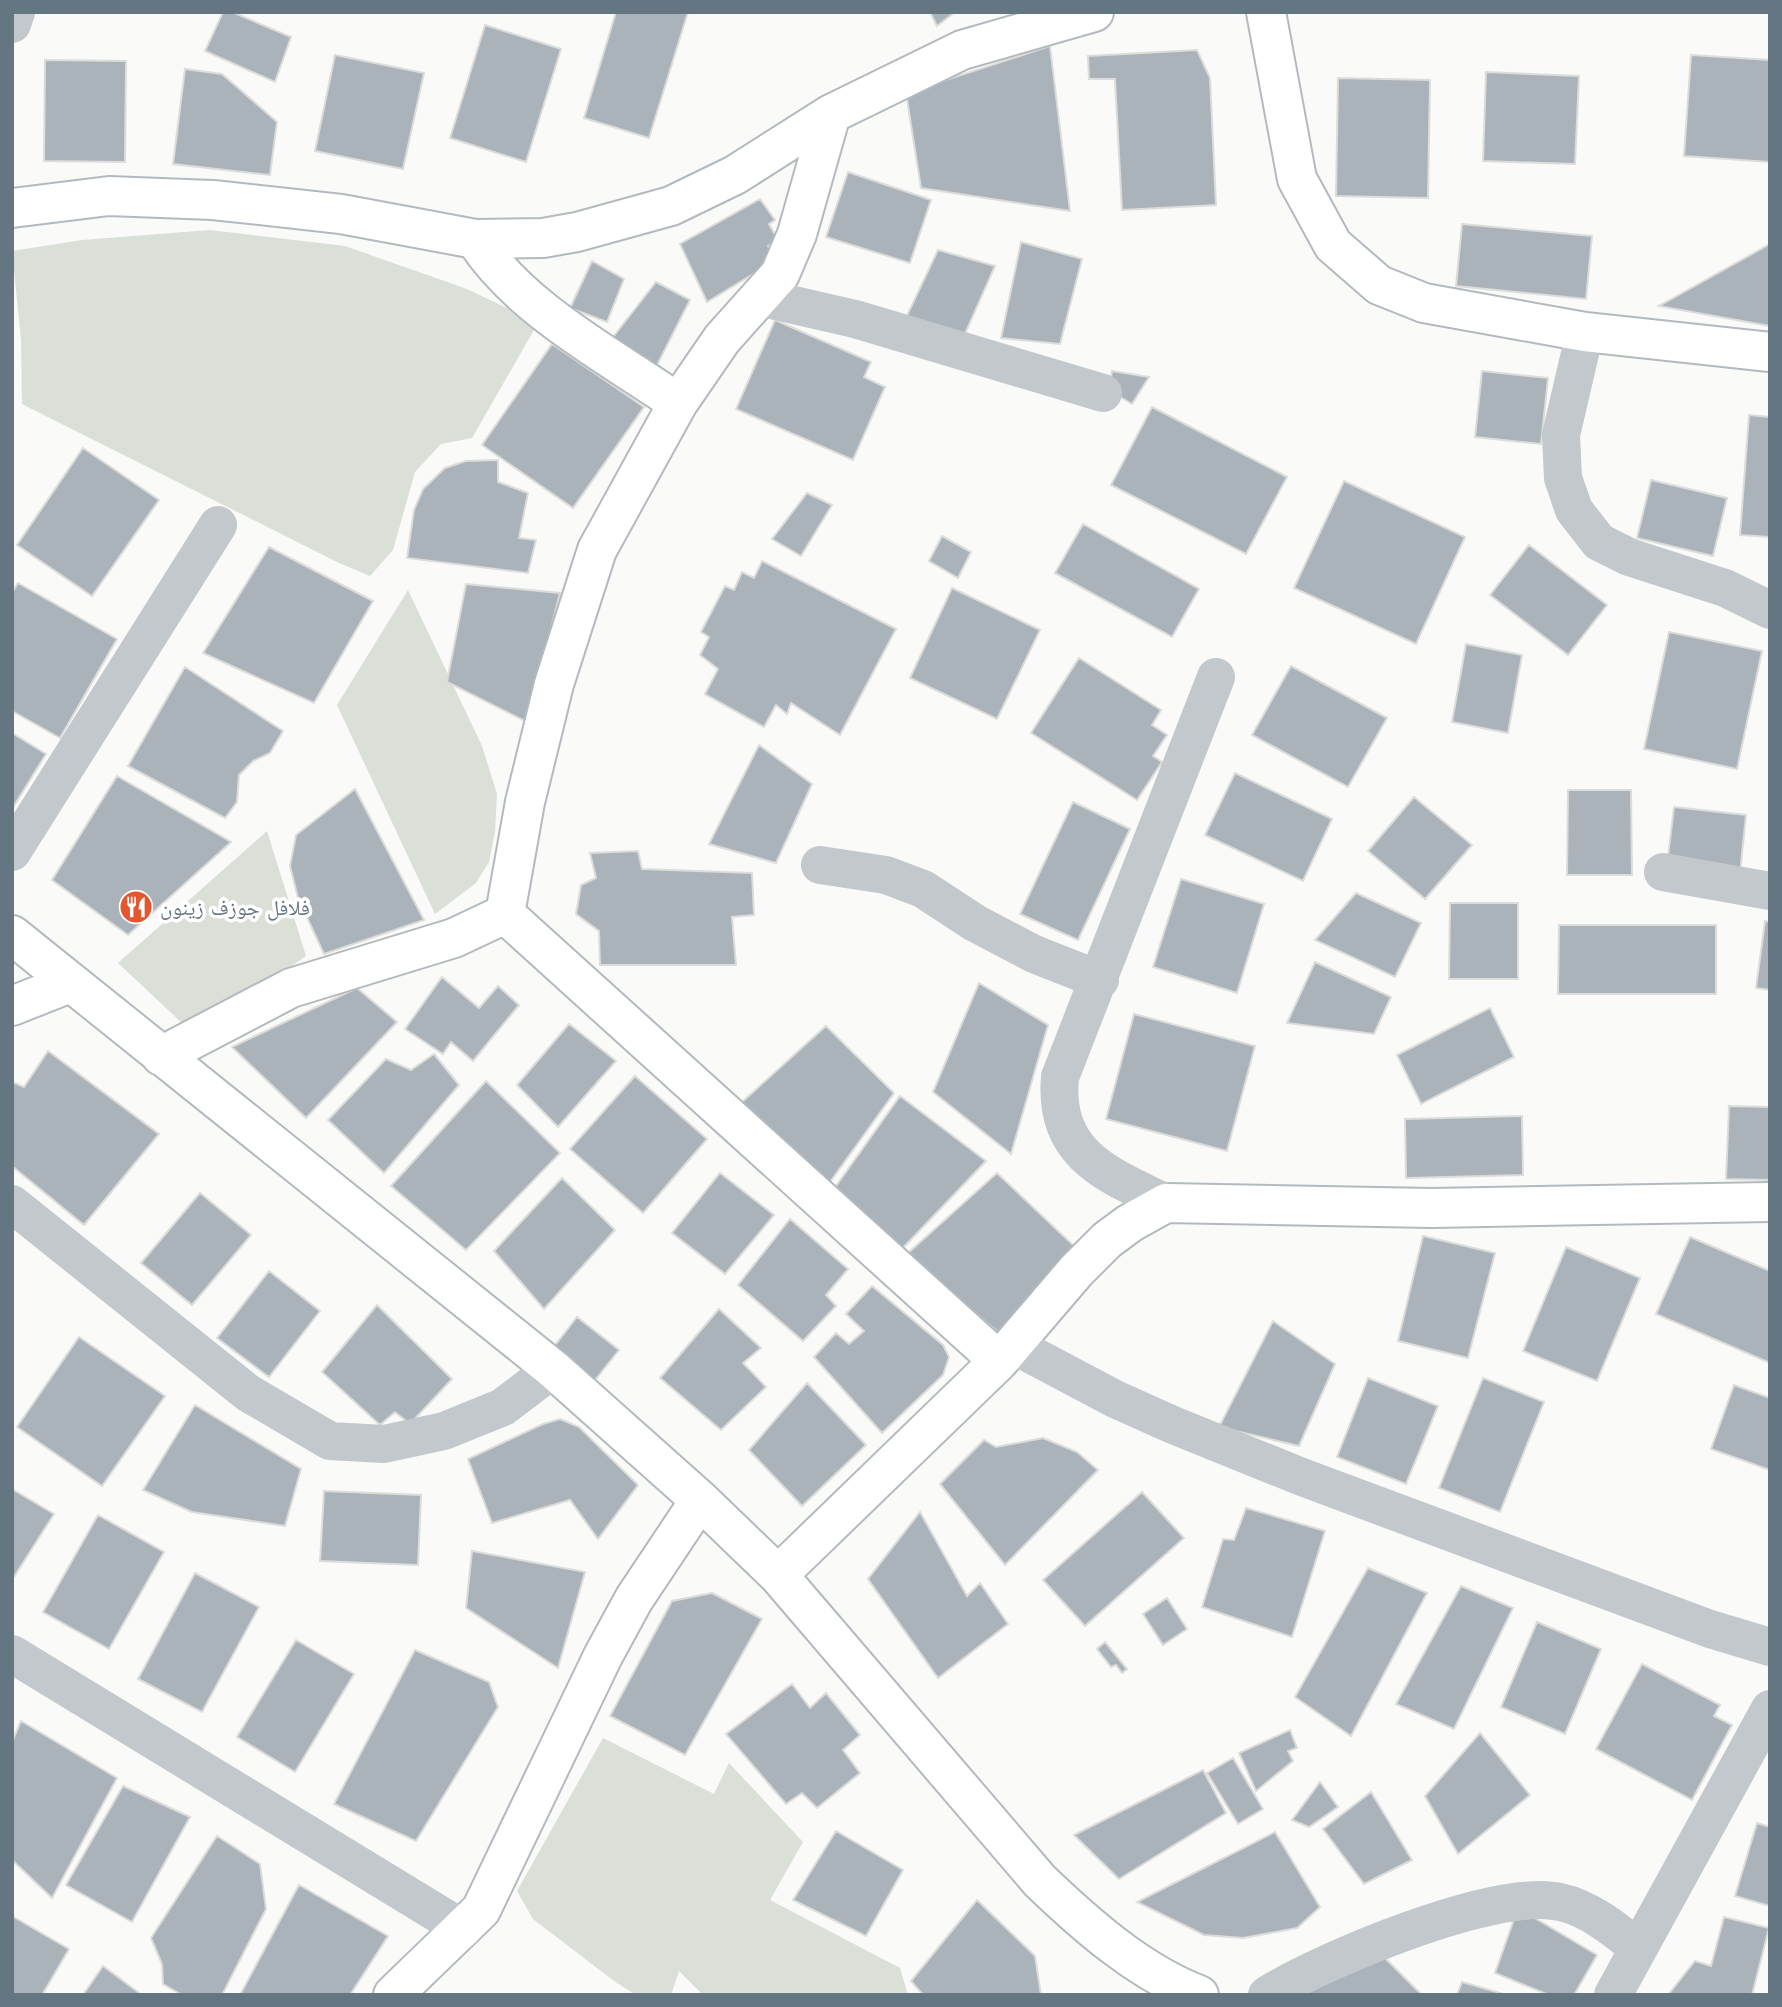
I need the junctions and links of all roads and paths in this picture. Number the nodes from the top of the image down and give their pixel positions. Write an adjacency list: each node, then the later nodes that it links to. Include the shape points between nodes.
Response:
1 (16, 12): 4 (street)
2 (1094, 12): 5 (street, via 962,50)
3 (1266, 12): 9 (street, via 1297,179 1334,245 1379,285 1424,303)
4 (12, 24)
5 (831, 114): 7 (street, via 735,175 671,206 566,234); 8 (street, via 797,234 780,274)
6 (12, 208): 7 (street, via 109,196 213,200 341,214)
7 (475, 239): 12 (street, via 499,273 522,294)
8 (760, 297): 11 (street, via 855,319); 12 (street, via 722,339)
9 (1585, 332): 10 (street); 14 (street, via 1561,435 1563,478 1574,510 1599,542 1629,557 1725,588)
10 (1770, 352)
11 (1103, 393)
12 (678, 403): 20 (street, via 597,550 551,697 525,802)
13 (218, 525): 16 (street)
14 (1770, 610)
15 (1216, 677): 22 (street)
16 (12, 852)
17 (820, 865): 22 (street, via 886,875 923,889 1034,954)
18 (1663, 872): 19 (street)
19 (1770, 891)
20 (505, 914): 25 (street, via 454,938 290,988); 29 (street)
21 (12, 935): 23 (street)
22 (1100, 980): 27 (street, via 1065,1061 1060,1109 1084,1158)
23 (71, 982): 24 (street); 25 (street)
24 (12, 1006)
25 (161, 1056): 30 (street)
26 (1770, 1202): 27 (street, via 1432,1208)
27 (1166, 1203): 29 (street, via 1107,1240)
28 (12, 1204): 30 (street, via 248,1394 330,1441 384,1444 444,1432 503,1408)
29 (1006, 1353): 32 (street); 33 (street, via 1302,1477 1710,1629)
30 (553, 1369): 31 (street)
31 (699, 1500): 32 (street); 36 (street, via 622,1622 495,1887)
32 (778, 1575): 39 (street, via 1040,1881 1085,1925 1176,1986)
33 (1770, 1647)
34 (12, 1654): 36 (street)
35 (1770, 1709): 37 (street)
36 (463, 1929): 38 (street)
37 (1638, 1948): 40 (street, via 1596,1917 1573,1907 1521,1901 1382,1941 1329,1961); 41 (street)
38 (393, 1995)
39 (1199, 1995)
40 (1267, 1995)
41 (1613, 1995)

